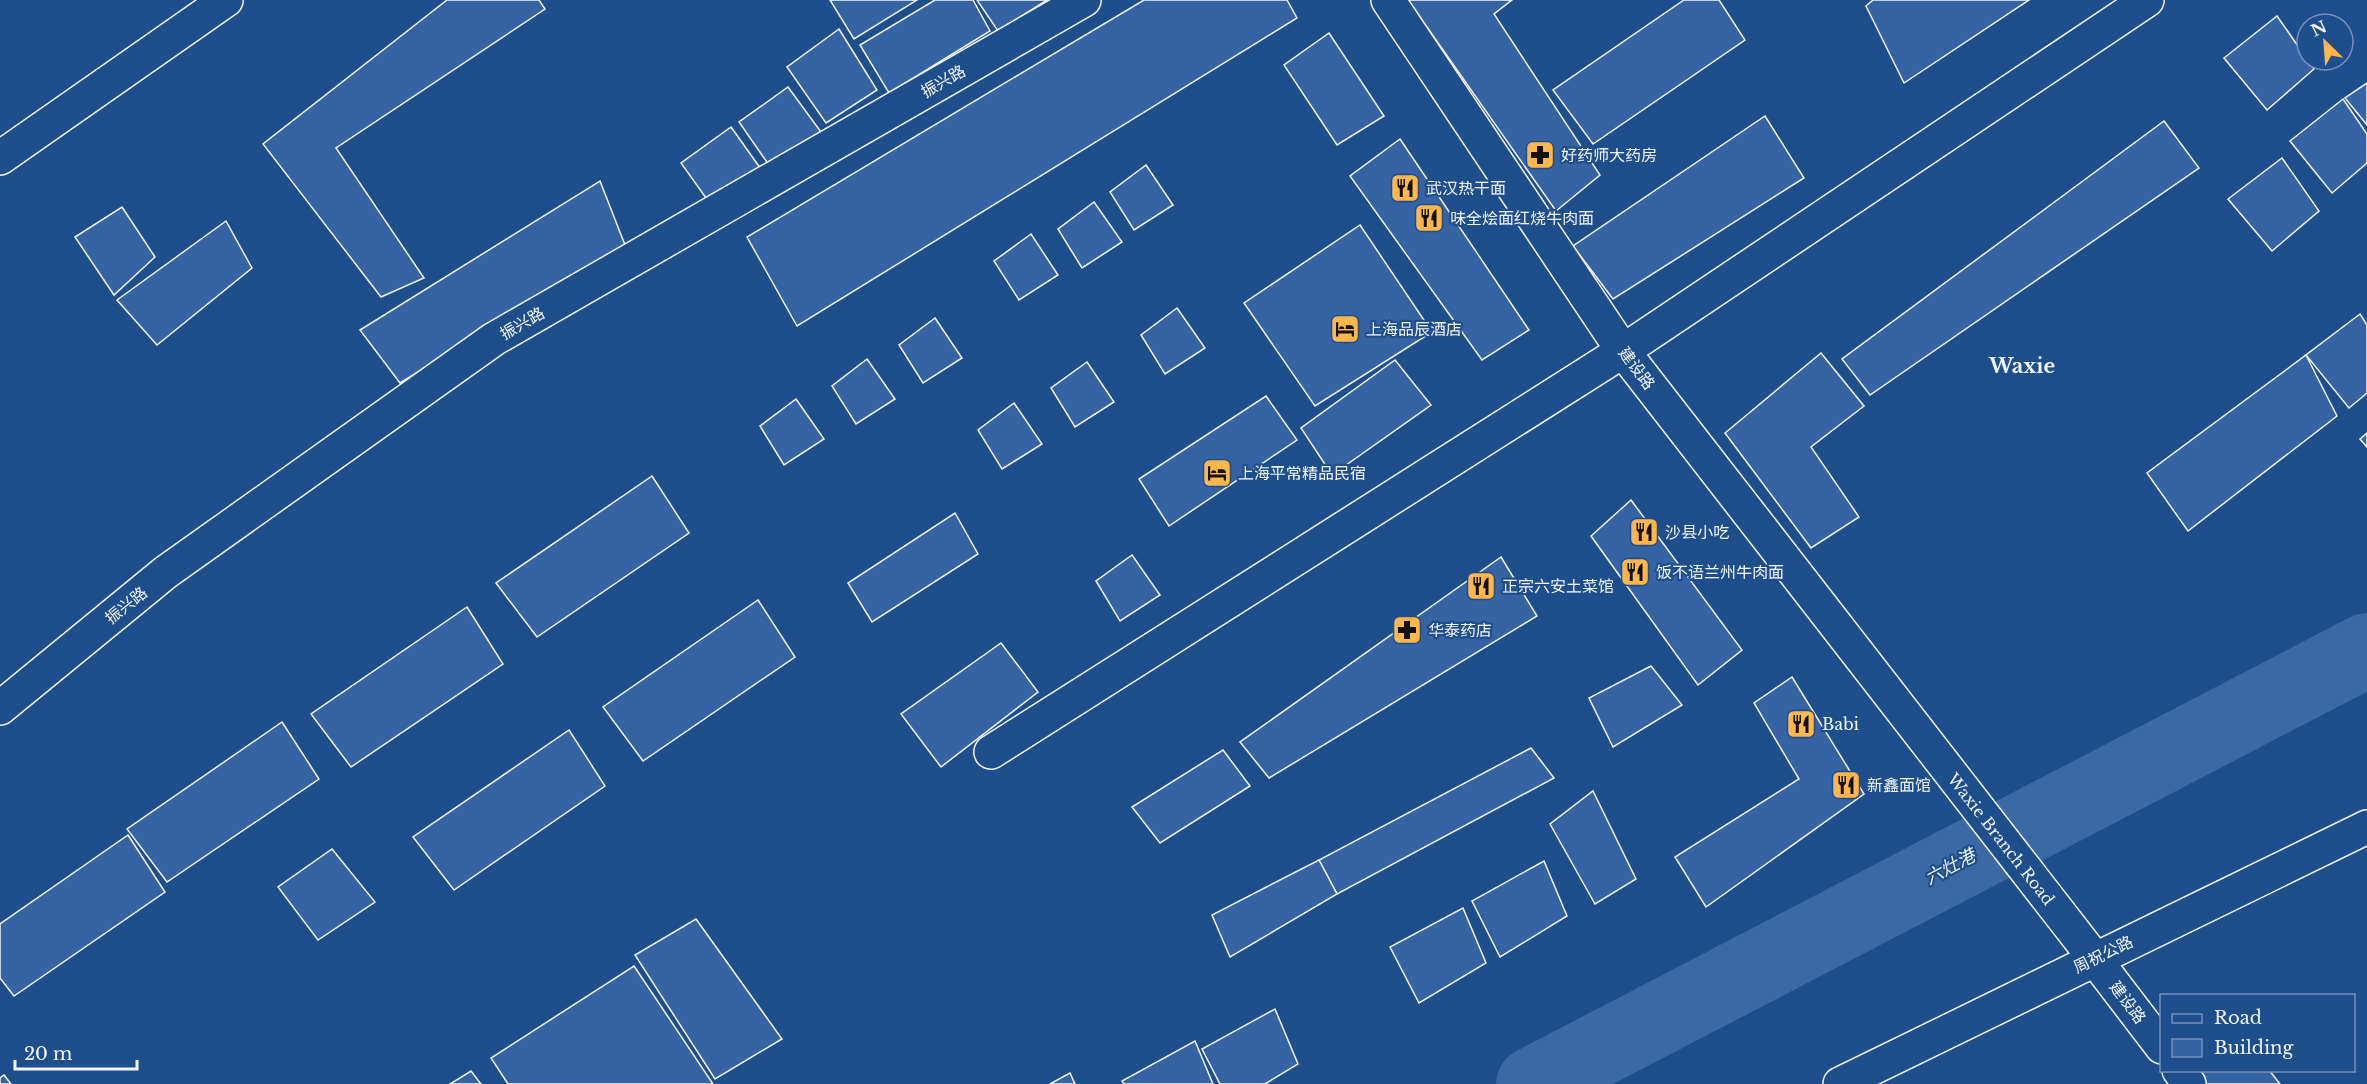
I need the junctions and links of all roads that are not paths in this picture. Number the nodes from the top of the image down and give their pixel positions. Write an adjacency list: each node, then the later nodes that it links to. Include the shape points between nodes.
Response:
1 (226, 0): 5 (street)
2 (1084, 0): 7 (street, 振兴路, via 494,339 166,572)
3 (1388, 0): 6 (street, 建设路)
4 (2147, 0): 6 (street)
5 (0, 158)
6 (1623, 351): 8 (street, 建设路); 9 (street)
7 (0, 708)
8 (1909, 719): 11 (street, Waxie Branch Road)
9 (991, 752)
10 (2367, 827): 11 (street, 周祝公路)
11 (2093, 957): 12 (street, 建设路); 14 (street, 周祝公路)
12 (2160, 1044)
13 (2180, 1072): 15 (street)
14 (1840, 1084)
15 (2190, 1084)

